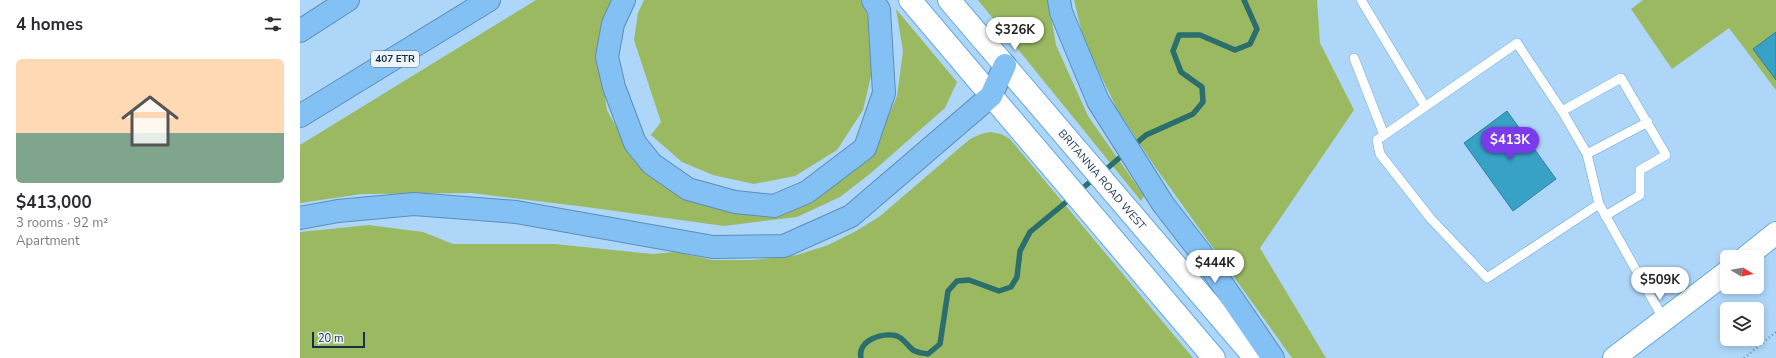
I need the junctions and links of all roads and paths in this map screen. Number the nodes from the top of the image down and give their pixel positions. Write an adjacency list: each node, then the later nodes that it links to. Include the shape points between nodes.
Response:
1 (348, 0): 9 (highway)
2 (489, 0): 15 (highway, 407 ETR)
3 (624, 0): 4 (highway, via 613,24 607,57 614,87 635,142 652,164 688,189 735,202 774,206 807,192 865,148 884,93 879,10)
4 (873, 0)
5 (910, 0): 12 (main road)
6 (949, 0): 11 (main road, BRITANNIA ROAD WEST)
7 (1059, 0): 29 (highway, via 1060,12 1098,102 1163,204 1201,253)
8 (1361, 0): 13 (lane)
9 (300, 31)
10 (1354, 58): 17 (lane)
11 (1004, 65): 12 (highway); 28 (main road, BRITANNIA ROAD WEST)
12 (991, 96): 21 (highway, via 851,216 784,246 713,247 516,212 414,204 338,211); 27 (main road)
13 (1425, 106): 14 (lane, via 1517,43); 17 (lane)
14 (1562, 111): 16 (lane, via 1621,78); 18 (lane)
15 (300, 116)
16 (1648, 122): 18 (lane); 20 (lane, via 1666,155 1640,170 1640,195)
17 (1384, 135): 19 (lane, via 1377,140 1380,154 1431,219 1487,278)
18 (1587, 154): 19 (lane)
19 (1599, 204): 20 (lane)
20 (1605, 216): 25 (lane)
21 (300, 218)
22 (1776, 233): 23 (main road)
23 (1755, 250)
24 (1720, 277): 25 (main road)
25 (1664, 320): 30 (main road)
26 (1776, 332): 31 (path)
27 (1214, 358)
28 (1255, 358)
29 (1273, 358)
30 (1614, 358)
31 (1744, 358)

